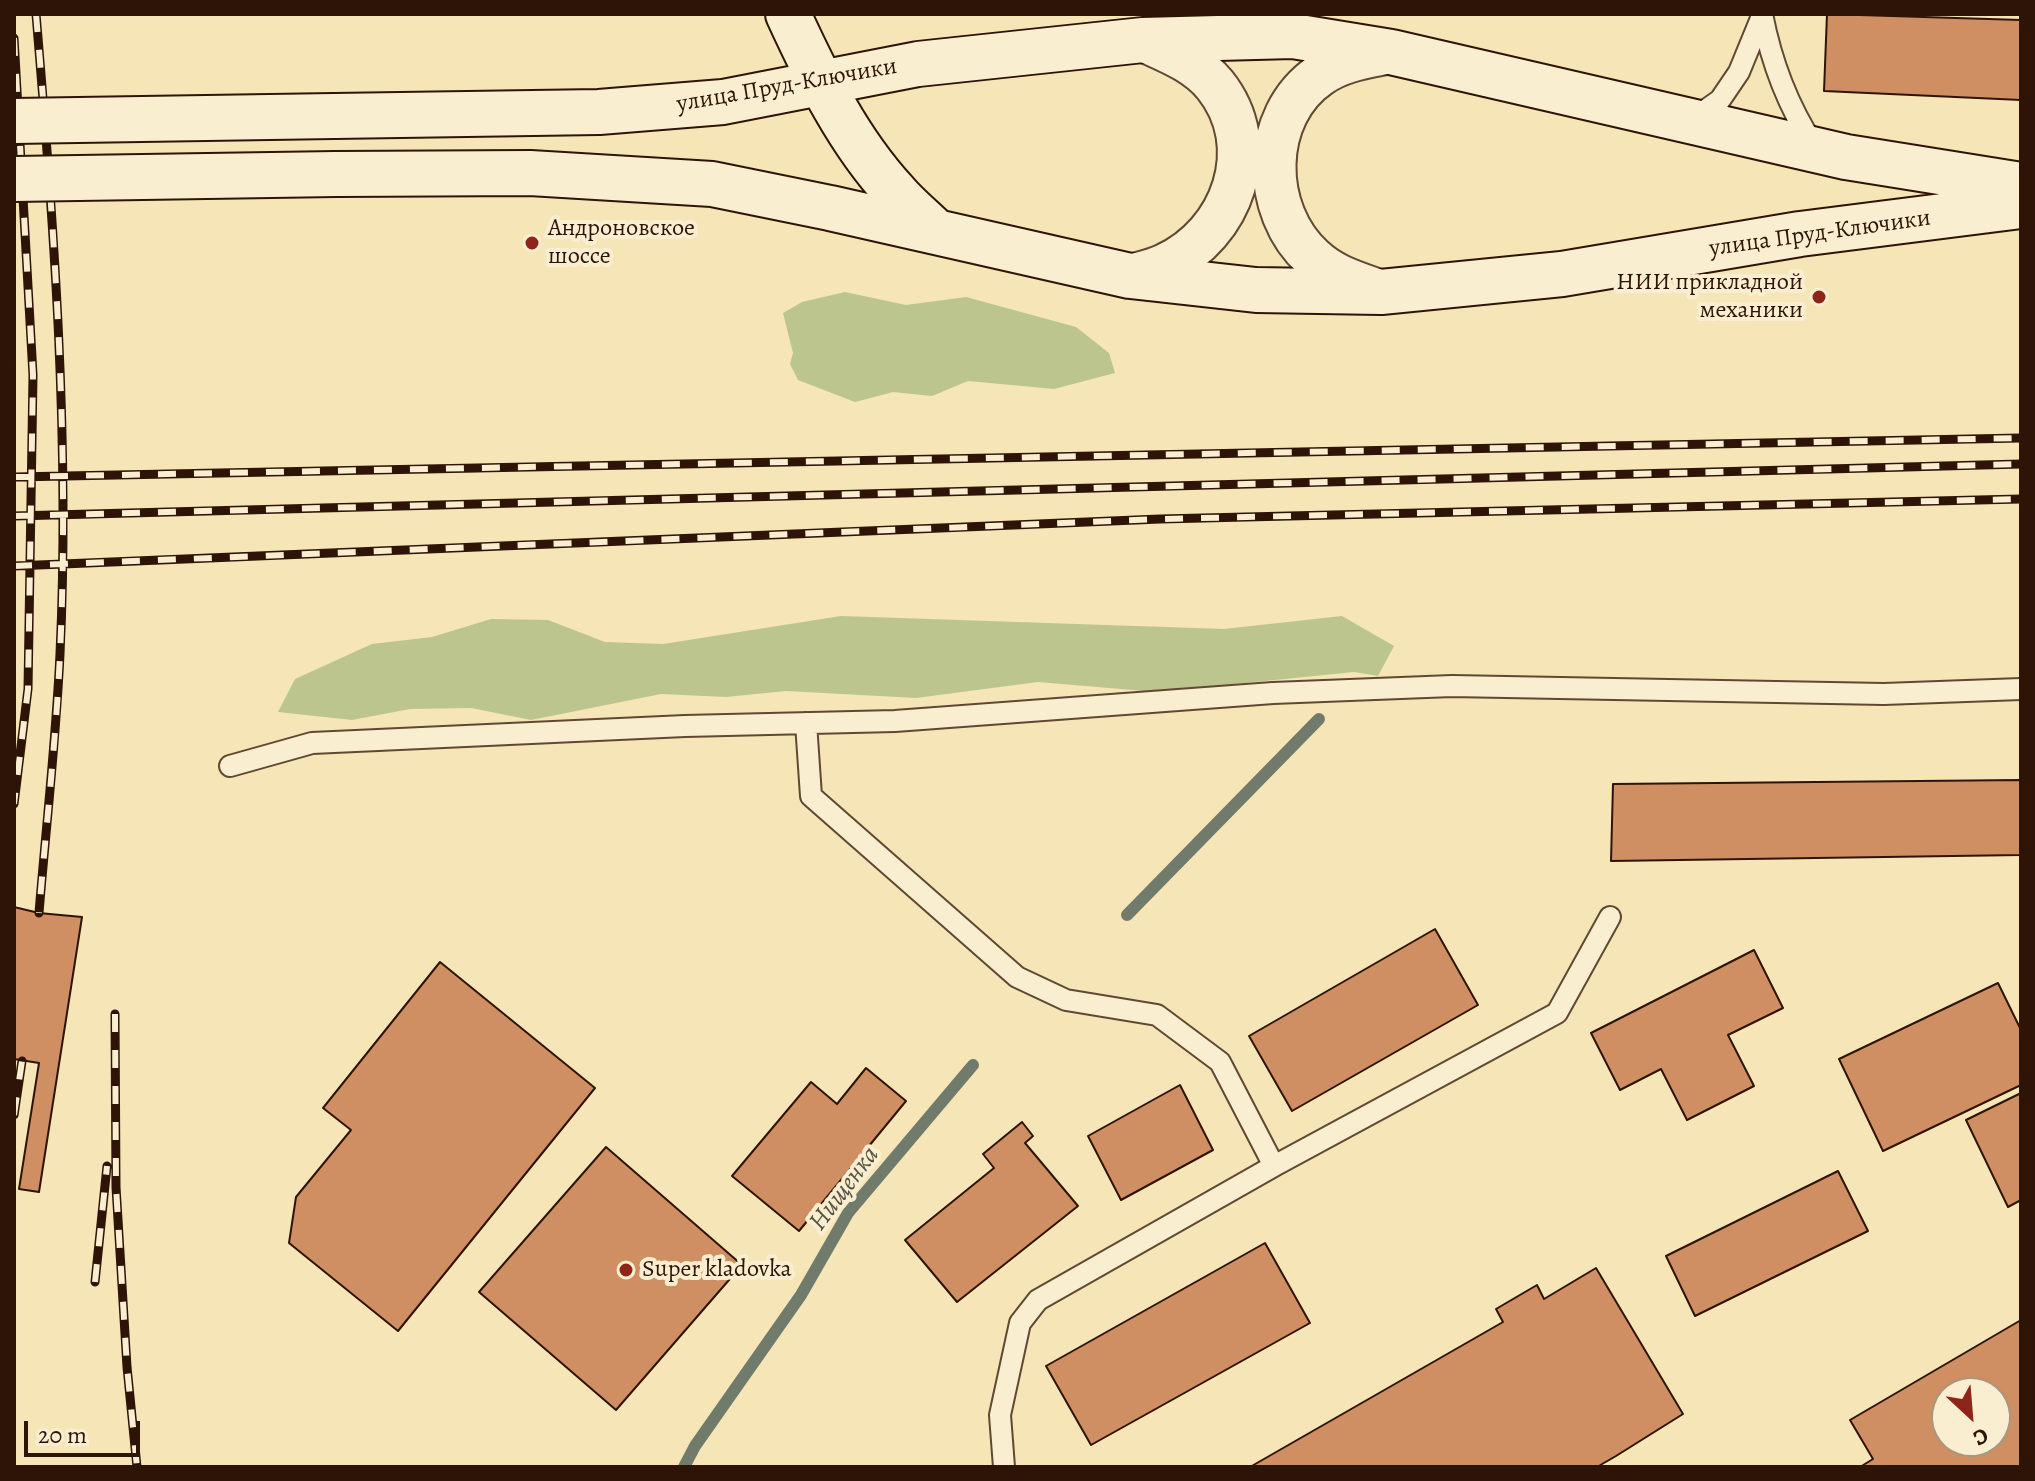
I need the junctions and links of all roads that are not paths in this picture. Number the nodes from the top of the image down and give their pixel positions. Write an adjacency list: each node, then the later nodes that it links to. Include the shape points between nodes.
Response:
1 (788, 14): 5 (street)
2 (1762, 15): 7 (lane, via 1727,91); 8 (lane, via 1794,116)
3 (1143, 40): 4 (street, улица Пруд-Ключики, via 1293,36); 5 (street, улица Пруд-Ключики, via 918,64); 13 (street, via 1187,60 1214,83 1230,107 1240,137 1239,172 1230,202 1193,248 1165,266)
4 (1391, 52): 7 (street, улица Пруд-Ключики); 14 (street, улица Пруд-Ключики, via 1351,60 1321,74 1299,93 1280,125 1274,160 1277,198 1290,233 1337,277)
5 (819, 82): 6 (street, улица Пруд-Ключики, bridge, via 723,102 599,112); 12 (street, via 886,180)
6 (14, 121)
7 (1689, 122): 8 (street, улица Пруд-Ключики)
8 (1816, 150): 10 (street, улица Пруд-Ключики)
9 (14, 179): 12 (street, улица Пруд-Ключики, bridge, via 530,173 712,184)
10 (2021, 185)
11 (2021, 206): 14 (street, улица Пруд-Ключики, via 1800,234 1562,274)
12 (938, 233): 13 (street, улица Пруд-Ключики)
13 (1130, 276): 14 (street, улица Пруд-Ключики, via 1256,290)
14 (1381, 292)
15 (2021, 689): 16 (lane, via 1884,694 1452,686)
16 (806, 723): 17 (lane, via 312,743); 19 (lane, via 811,796 1017,977 1066,1000 1157,1015 1220,1062)
17 (230, 766)
18 (1610, 917): 19 (lane, via 1557,1013)
19 (1274, 1166): 20 (lane, via 1038,1300 1020,1323 1000,1415)
20 (1004, 1467)

